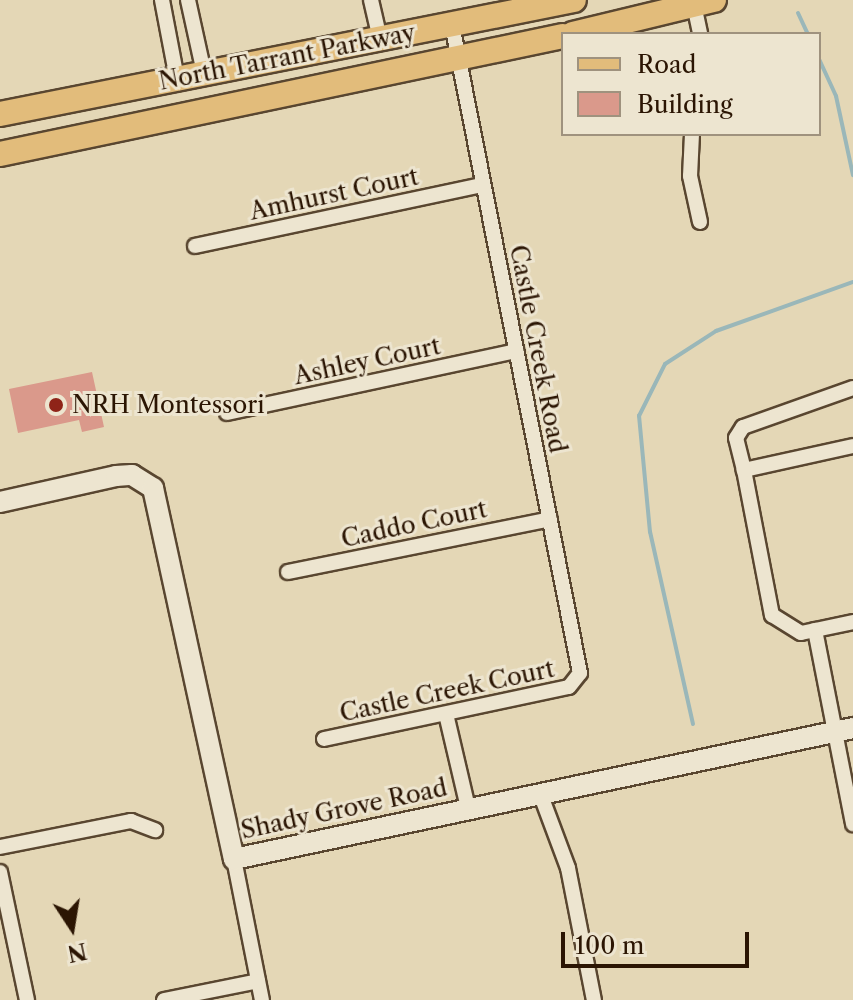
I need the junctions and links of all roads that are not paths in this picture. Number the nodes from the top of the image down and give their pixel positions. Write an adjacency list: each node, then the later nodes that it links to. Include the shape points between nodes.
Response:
1 (162, 0): 13 (street)
2 (188, 0): 12 (street)
3 (371, 0): 10 (street)
4 (574, 0): 6 (main road, North Tarrant Parkway)
5 (700, 2): 7 (main road); 8 (street)
6 (452, 25): 10 (main road, North Tarrant Parkway); 11 (street, Castle Creek Road)
7 (581, 32)
8 (700, 32)
9 (561, 36): 11 (main road, North Tarrant Parkway)
10 (380, 39): 12 (main road, North Tarrant Parkway); 14 (main road, via 379,51 360,67)
11 (459, 59): 14 (main road, North Tarrant Parkway); 18 (street, Castle Creek Road)
12 (204, 73): 13 (main road, North Tarrant Parkway)
13 (177, 79): 15 (main road, North Tarrant Parkway)
14 (262, 99): 17 (main road, North Tarrant Parkway)
15 (0, 114)
16 (692, 136): 19 (street, via 690,176)
17 (0, 154)
18 (483, 185): 20 (street, Amhurst Court); 21 (street, Castle Creek Road)
19 (700, 222)
20 (195, 246)
21 (516, 351): 23 (street, Ashley Court); 27 (street, Castle Creek Road)
22 (853, 388): 25 (street, via 743,427 736,438)
23 (227, 413)
24 (853, 446): 25 (street)
25 (744, 470): 30 (street, via 772,615 793,631)
26 (0, 502): 40 (street, Shady Grove Road, via 116,476 132,475 153,488)
27 (550, 519): 28 (street, Caddo Court); 31 (street, Castle Creek Road, via 580,665)
28 (288, 572)
29 (853, 622): 30 (street)
30 (815, 630): 33 (street)
31 (577, 682): 32 (street, Castle Creek Court)
32 (446, 714): 34 (street, Castle Creek Court); 36 (street)
33 (844, 729): 35 (street, Shady Grove Road); 37 (street)
34 (324, 739)
35 (540, 793): 36 (street, Shady Grove Road); 46 (street, via 568,868)
36 (468, 808): 40 (street, Shady Grove Road)
37 (853, 824)
38 (155, 830): 39 (street, via 131,821)
39 (0, 847)
40 (234, 859): 42 (street)
41 (0, 872): 43 (street)
42 (258, 981): 44 (street); 45 (street)
43 (27, 1000)
44 (164, 1000)
45 (262, 1000)
46 (594, 1000)

